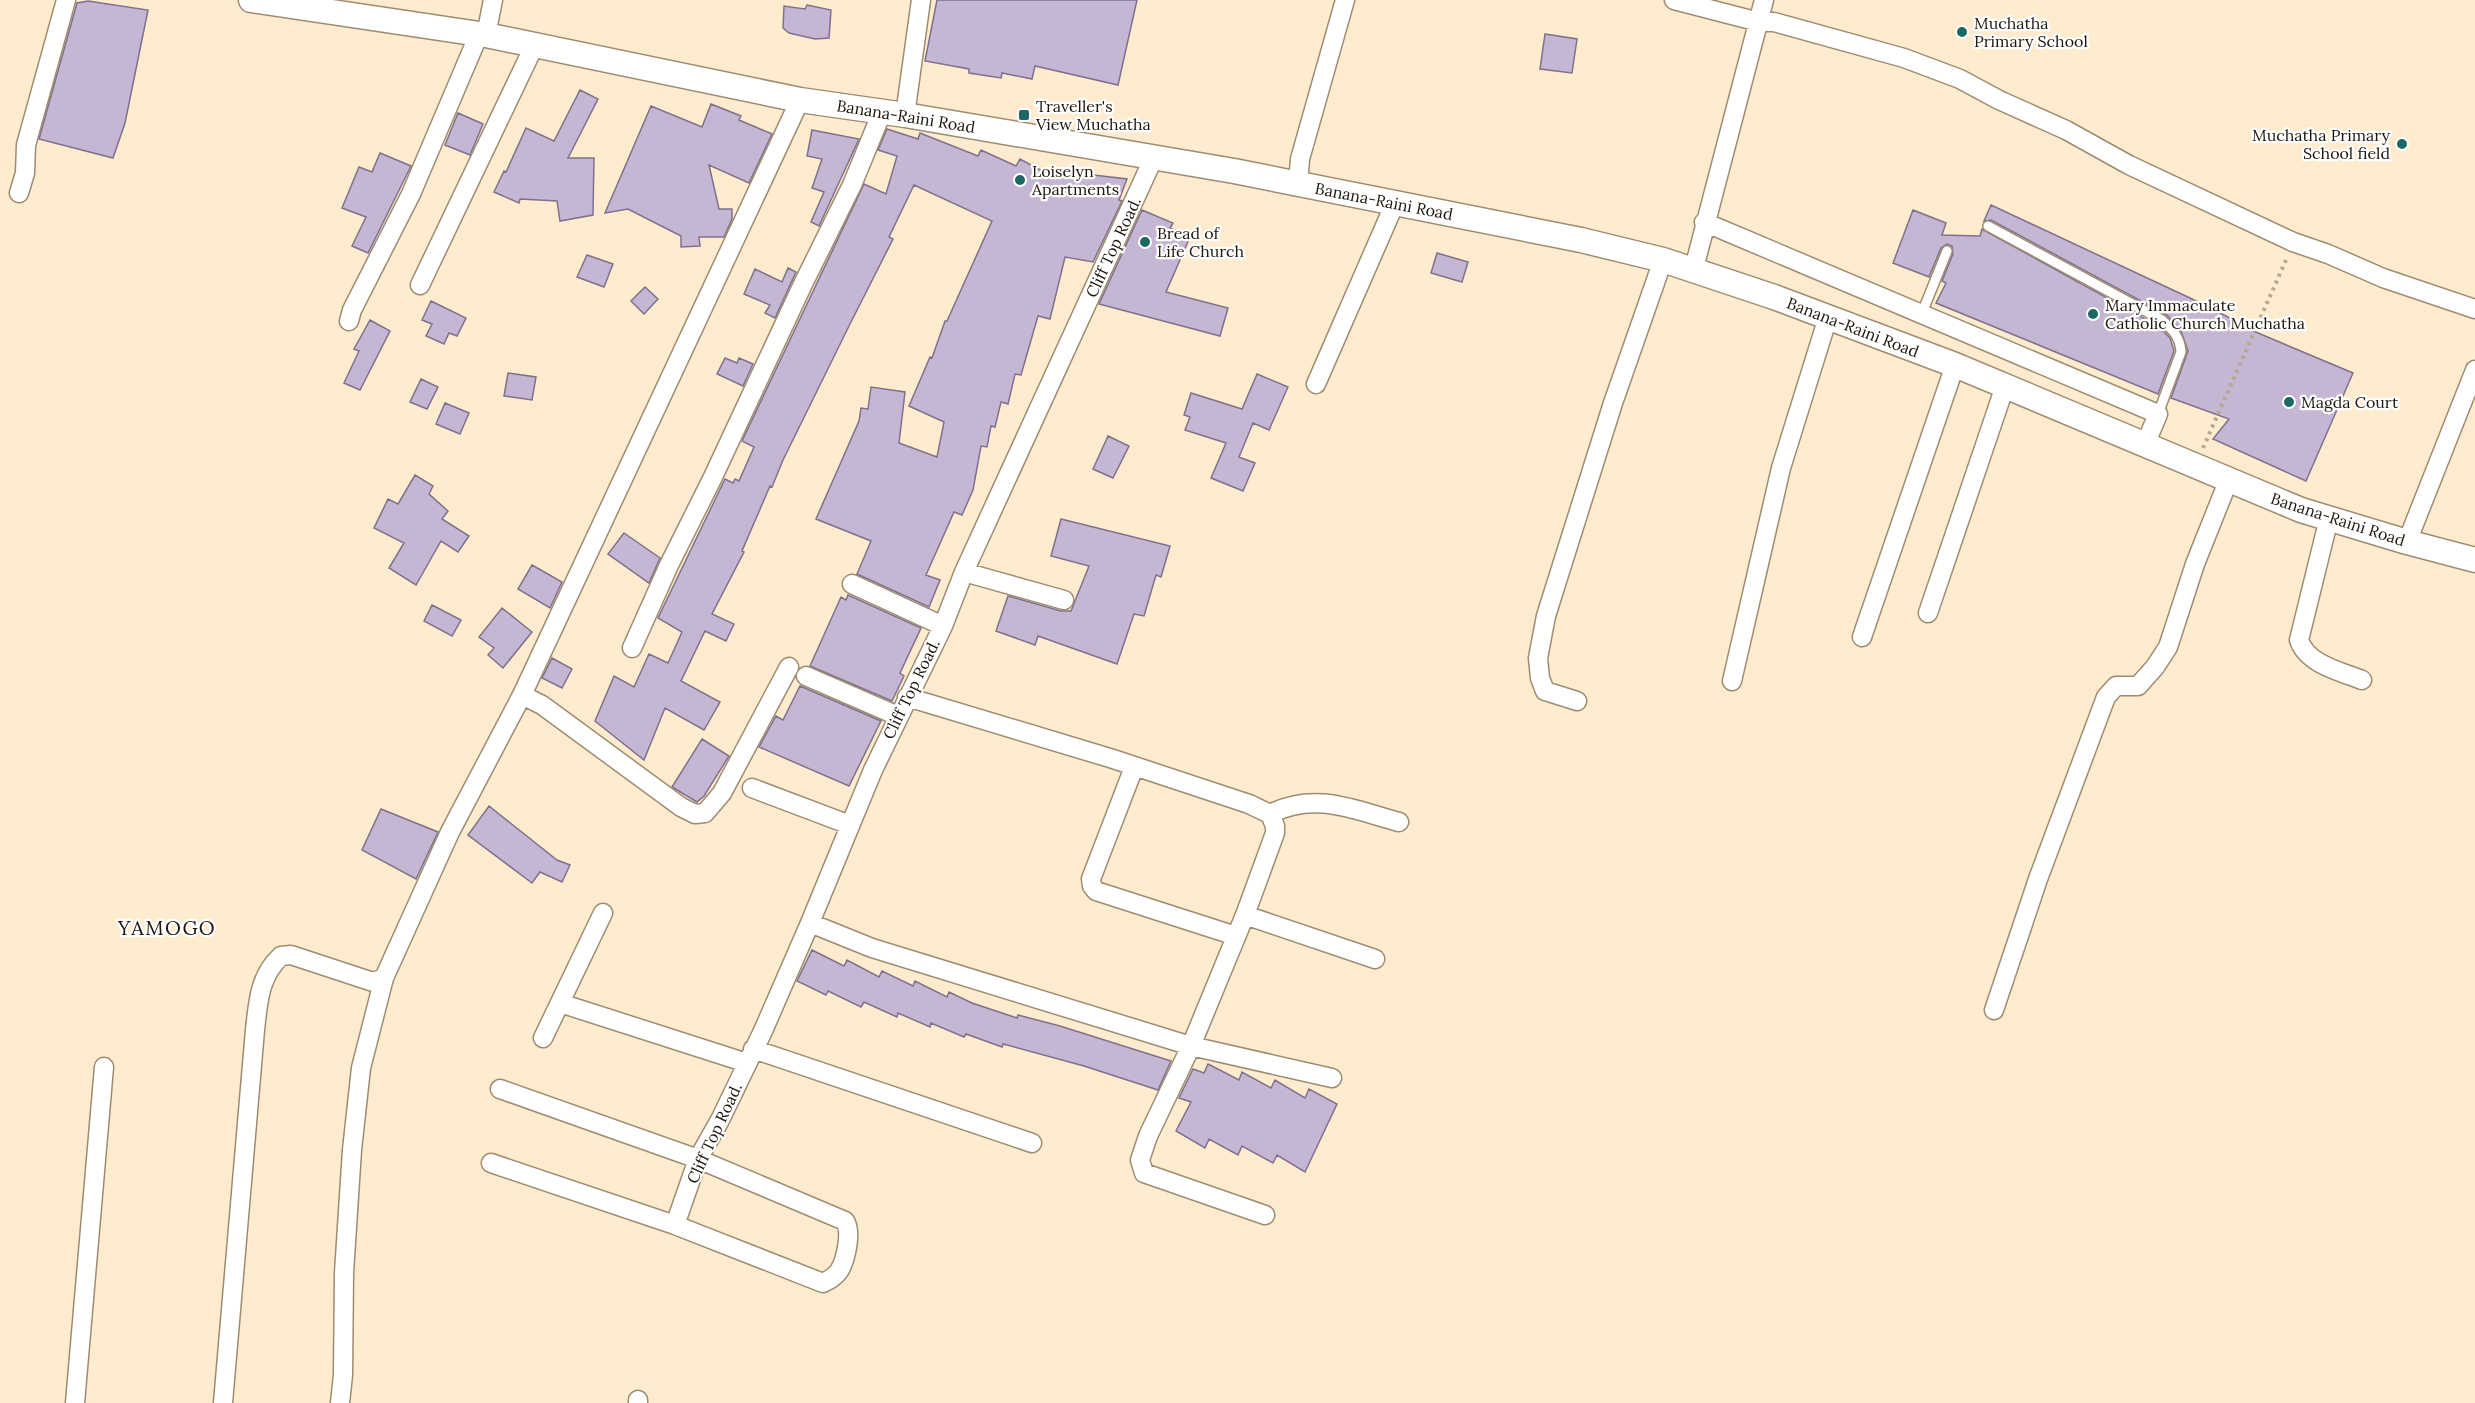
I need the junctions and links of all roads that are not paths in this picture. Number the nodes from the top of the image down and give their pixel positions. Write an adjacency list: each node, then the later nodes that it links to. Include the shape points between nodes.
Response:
1 (66, 0): 15 (street, via 26,145)
2 (493, 0): 9 (street)
3 (921, 0): 12 (street)
4 (1345, 0): 14 (street, via 1300,159)
5 (1674, 0): 8 (street)
6 (1764, 0): 8 (street)
7 (264, 1): 9 (main road, Banana-Raini Road)
8 (1759, 22): 17 (street); 23 (street, via 1774,22 1894,55 1960,79 2292,242)
9 (483, 34): 10 (main road, Banana-Raini Road); 26 (street)
10 (535, 44): 11 (main road, Banana-Raini Road); 22 (street)
11 (800, 100): 12 (main road, Banana-Raini Road); 48 (street)
12 (894, 113): 13 (main road, Banana-Raini Road); 43 (street, via 803,284)
13 (1154, 157): 14 (main road, Banana-Raini Road); 37 (street, Cliff Top Road.)
14 (1298, 184): 16 (main road, Banana-Raini Road)
15 (19, 193)
16 (1395, 203): 20 (main road, Banana-Raini Road); 29 (street)
17 (1704, 222): 21 (street); 24 (street)
18 (1988, 226): 31 (lane, via 2162,320 2175,331 2181,352)
19 (1947, 251): 24 (lane)
20 (1663, 260): 21 (main road, Banana-Raini Road); 50 (street, via 1546,616 1540,678 1545,691)
21 (1693, 272): 25 (main road, Banana-Raini Road)
22 (420, 285)
23 (2475, 309)
24 (1922, 312): 31 (street)
25 (1828, 317): 27 (main road, Banana-Raini Road); 47 (street, via 1781,468)
26 (349, 321)
27 (1955, 365): 30 (main road, Banana-Raini Road); 42 (street)
28 (2475, 370): 35 (street)
29 (1316, 384)
30 (2005, 386): 32 (main road, Banana-Raini Road); 40 (street)
31 (2158, 414): 32 (street)
32 (2145, 445): 33 (main road, Banana-Raini Road)
33 (2229, 480): 34 (main road, Banana-Raini Road); 64 (street, via 2195,564 2168,648 2138,686 2116,686 2106,697)
34 (2330, 518): 35 (main road, Banana-Raini Road); 46 (street, via 2299,640 2302,651 2313,659)
35 (2407, 542): 36 (main road, Banana-Raini Road)
36 (2475, 560)
37 (964, 572): 39 (street); 41 (street, Cliff Top Road.)
38 (852, 584): 41 (street)
39 (1064, 600)
40 (1928, 613)
41 (943, 626): 49 (street, Cliff Top Road.)
42 (1862, 637)
43 (632, 648)
44 (789, 667): 48 (street, via 722,793 705,813 695,814 681,807 542,705)
45 (806, 676): 51 (street)
46 (2362, 680)
47 (1732, 681)
48 (522, 695): 62 (street, via 450,832)
49 (907, 697): 51 (street, Cliff Top Road.); 52 (street)
50 (1577, 701)
51 (898, 716): 56 (street, Cliff Top Road.)
52 (1134, 767): 54 (street); 60 (street, via 1091,879 1092,886 1096,891)
53 (752, 788): 56 (street)
54 (1270, 814): 55 (street, via 1307,802); 58 (street, via 1275,833)
55 (1400, 822)
56 (850, 825): 59 (street, Cliff Top Road.)
57 (603, 913): 63 (street)
58 (1245, 915): 60 (street); 61 (street)
59 (810, 923): 66 (street, via 872,948); 67 (street, Cliff Top Road.)
60 (1236, 936): 66 (street)
61 (1376, 959)
62 (384, 978): 77 (street, via 373,982 291,955 281,956 266,973 255,1030); 78 (street, via 361,1068 352,1150)
63 (560, 1003): 65 (street); 67 (street)
64 (1994, 1010)
65 (543, 1038)
66 (1191, 1046): 69 (street); 74 (street, via 1148,1136 1140,1167 1144,1173)
67 (750, 1056): 71 (street); 72 (street, Cliff Top Road.)
68 (104, 1067): 76 (street)
69 (1332, 1078)
70 (500, 1089): 72 (street)
71 (1032, 1143)
72 (698, 1159): 75 (street, Cliff Top Road.); 75 (street, via 845,1221 848,1235 842,1265 835,1276 823,1283)
73 (490, 1162): 75 (street)
74 (1265, 1215)
75 (675, 1225)
76 (75, 1403)
77 (223, 1403)
78 (340, 1403)

